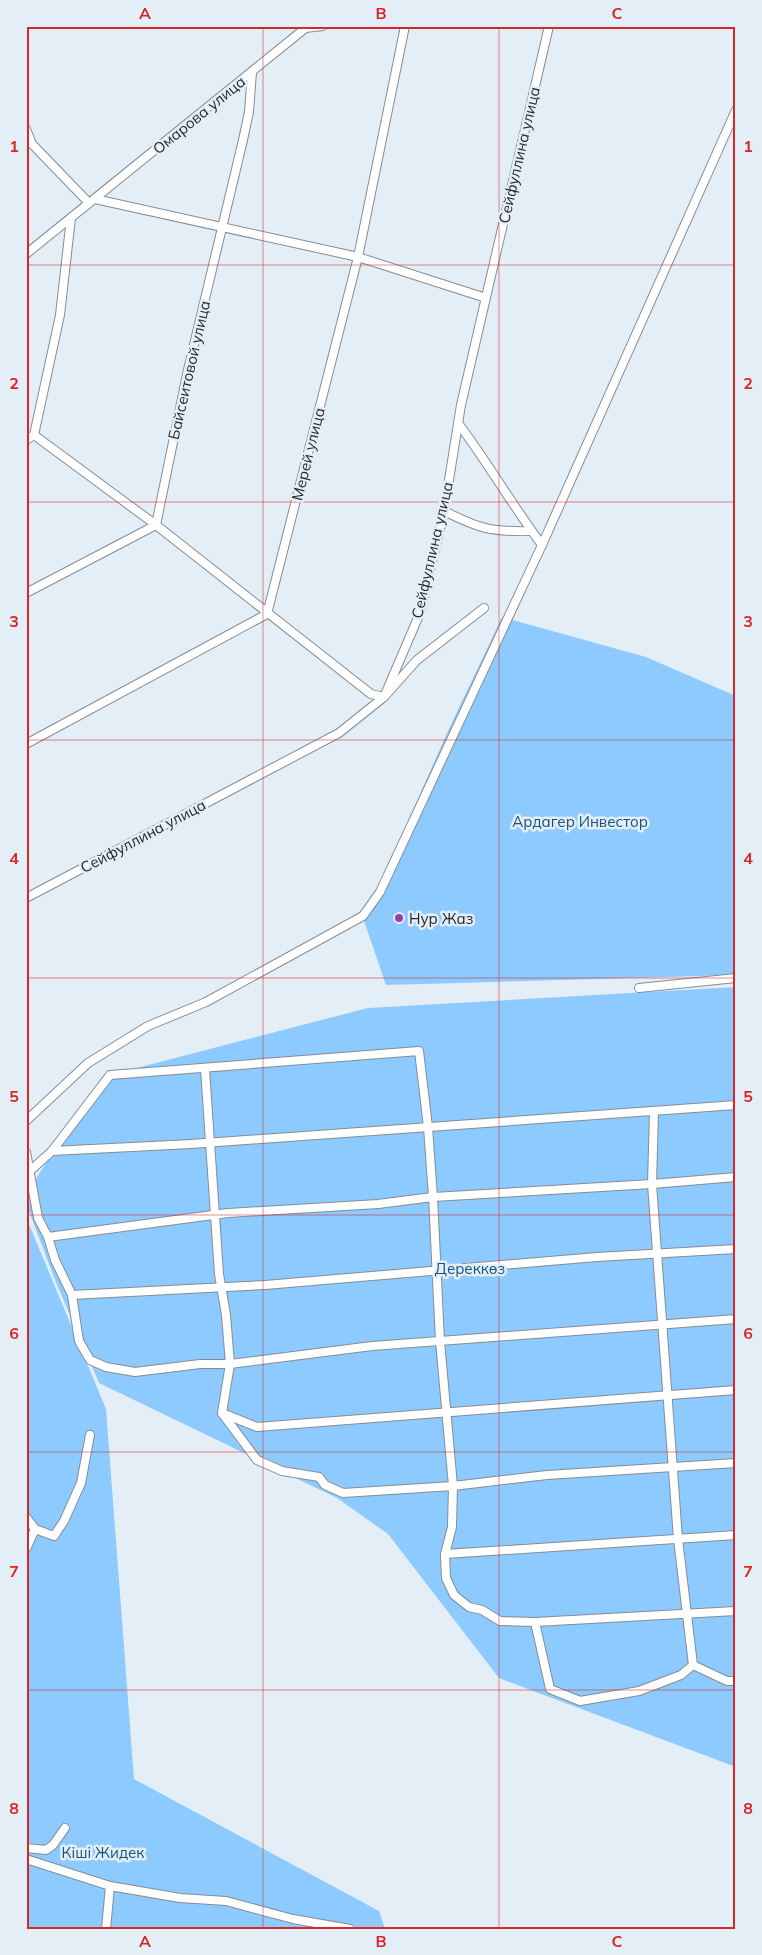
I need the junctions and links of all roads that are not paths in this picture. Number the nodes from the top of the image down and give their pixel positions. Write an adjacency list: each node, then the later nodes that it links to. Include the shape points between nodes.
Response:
1 (324, 26): 4 (street)
2 (404, 26): 13 (street, Мерей улица)
3 (549, 26): 14 (street, Сейфуллина улица)
4 (307, 27): 5 (street, Омарова улица)
5 (252, 72): 9 (street, Омарова улица); 11 (street, Байсеитовой улица, via 249,112)
6 (736, 110): 21 (street)
7 (26, 129): 8 (street)
8 (29, 142): 9 (street)
9 (92, 201): 10 (street, Омарова улица); 11 (street)
10 (71, 218): 12 (street, Омарова улица); 16 (street, via 60,315)
11 (222, 226): 13 (street); 19 (street, Байсеитовой улица)
12 (26, 254)
13 (358, 257): 14 (street); 24 (street, Мерей улица)
14 (486, 298): 15 (street, Сейфуллина улица)
15 (458, 423): 18 (street, Сейфуллина улица); 20 (street)
16 (34, 435): 17 (street); 19 (street)
17 (26, 440)
18 (444, 511): 20 (street, via 491,531); 25 (street, Сейфуллина улица, via 420,613)
19 (156, 525): 22 (street); 24 (street)
20 (531, 531): 21 (street)
21 (542, 545): 33 (street, via 380,892 362,916 206,1002 148,1026 88,1063)
22 (26, 593)
23 (484, 608): 25 (street, via 417,660)
24 (267, 614): 25 (street, via 348,673 371,694); 26 (street)
25 (384, 697): 27 (street, Сейфуллина улица, via 340,734)
26 (26, 744)
27 (26, 898)
28 (736, 978): 29 (street)
29 (638, 988)
30 (205, 1069): 34 (street, via 419,1051); 35 (street); 36 (street, via 110,1075)
31 (736, 1105): 32 (street)
32 (654, 1111): 34 (street); 40 (street)
33 (26, 1120)
34 (428, 1127): 35 (street); 41 (street)
35 (210, 1143): 36 (street); 42 (street)
36 (52, 1151): 38 (street)
37 (26, 1152): 38 (street)
38 (31, 1170): 43 (street, via 38,1218)
39 (736, 1177): 40 (street)
40 (652, 1184): 41 (street); 45 (street)
41 (433, 1197): 42 (street, via 378,1204); 46 (street)
42 (215, 1214): 43 (street); 47 (street)
43 (48, 1237): 48 (street)
44 (736, 1249): 45 (street)
45 (659, 1255): 46 (street); 50 (street)
46 (437, 1270): 47 (street); 51 (street)
47 (222, 1287): 48 (street); 52 (street)
48 (72, 1295): 52 (street, via 79,1340 90,1360 106,1367 135,1372 200,1364)
49 (736, 1319): 50 (street)
50 (664, 1324): 51 (street); 54 (street)
51 (440, 1341): 52 (street, via 353,1348); 55 (street)
52 (230, 1364): 56 (street)
53 (736, 1390): 54 (street)
54 (668, 1395): 55 (street); 59 (street)
55 (447, 1411): 56 (street, via 257,1427); 60 (street)
56 (222, 1413): 60 (street, via 257,1460 282,1471 319,1477 325,1485 344,1493)
57 (90, 1435): 62 (street, via 81,1484 64,1521 54,1536)
58 (736, 1463): 59 (street)
59 (672, 1466): 60 (street); 64 (street)
60 (453, 1486): 66 (street, via 452,1527)
61 (26, 1518): 62 (street)
62 (35, 1530): 65 (street)
63 (736, 1536): 64 (street)
64 (678, 1540): 66 (street); 68 (street)
65 (26, 1549)
66 (445, 1554): 69 (street, via 446,1578 454,1595 469,1607 482,1610 500,1621)
67 (736, 1611): 68 (street)
68 (686, 1613): 69 (street); 70 (street)
69 (535, 1622): 70 (street, via 550,1690 580,1701 639,1691 681,1675)
70 (693, 1665): 71 (street, via 727,1681)
71 (736, 1681)
72 (65, 1828): 73 (street, via 46,1850)
73 (26, 1848)
74 (26, 1859): 75 (street)
75 (110, 1886): 76 (street); 77 (street, via 180,1898 226,1901 293,1920)
76 (106, 1929)
77 (350, 1929)

